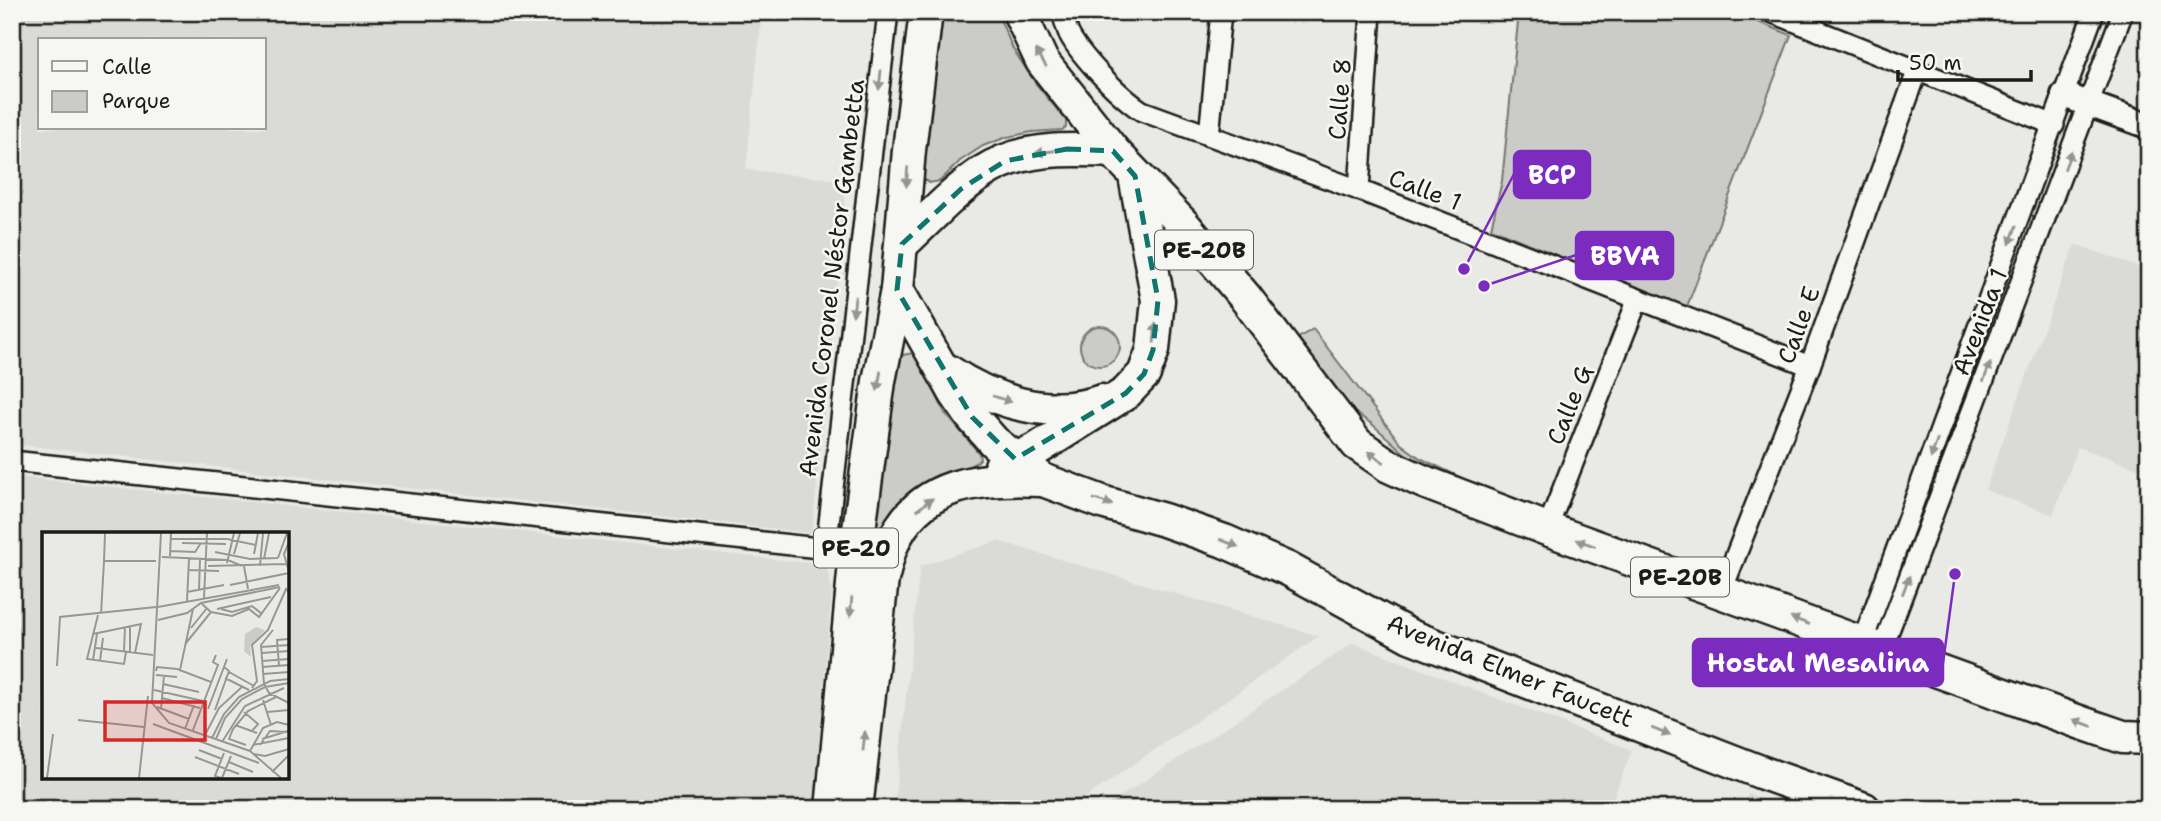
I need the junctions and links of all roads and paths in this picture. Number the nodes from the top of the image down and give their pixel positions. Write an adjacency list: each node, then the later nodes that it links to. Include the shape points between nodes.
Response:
1 (888, 12): 30 (street, Avenida Coronel Néstor Gambetta, one-way to 30)
2 (926, 12): 19 (highway, PE-20, one-way to 19)
3 (1018, 12): 16 (highway, one-way to 3, via 1042,61)
4 (1062, 12): 15 (street, Calle 1, via 1083,53 1127,101)
5 (1221, 12): 15 (street)
6 (1371, 12): 18 (street, Calle 8)
7 (1770, 12): 10 (street)
8 (2094, 12): 11 (street, Avenida 1)
9 (2123, 12): 12 (street, Avenida 1)
10 (1917, 72): 13 (street); 22 (street, Calle E)
11 (2064, 95): 12 (street); 13 (street, Avenida 1)
12 (2089, 104): 14 (street); 32 (street, Avenida 1, one-way to 12)
13 (2054, 125): 32 (street, Avenida 1, one-way to 32)
14 (2149, 126)
15 (1209, 136): 18 (street, Calle 1)
16 (1113, 150): 17 (highway); 19 (highway, one-way to 19, via 1067,149 1005,160 961,189)
17 (1135, 176): 24 (highway, one-way to 17, via 1144,374 1153,350 1158,300); 29 (highway, PE-20B, one-way to 17, via 1424,482 1357,444 1245,297)
18 (1359, 190): 21 (street, Calle 1)
19 (902, 244): 20 (highway, PE-20)
20 (897, 290): 23 (highway); 30 (highway, PE-20, one-way to 30)
21 (1638, 299): 22 (street, Calle 1); 29 (street, Calle G)
22 (1810, 366): 31 (street, Calle E)
23 (943, 367): 24 (highway, one-way to 24, via 969,386 1030,407 1095,404); 25 (highway, via 972,417)
24 (1126, 393): 25 (highway)
25 (1015, 458): 27 (highway); 28 (highway)
26 (12, 461): 30 (street)
27 (975, 481): 28 (highway, PE-20); 35 (highway, PE-20, one-way to 27, via 882,579 891,547 905,521 923,504 946,489)
28 (1043, 481): 36 (highway, Avenida Elmer Faucett, one-way to 36, via 1224,541 1288,569 1410,636)
29 (1547, 529): 31 (highway, PE-20B, one-way to 29)
30 (841, 551): 34 (highway, PE-20, one-way to 34)
31 (1721, 593): 32 (highway, PE-20B, one-way to 31)
32 (1872, 646): 33 (highway, PE-20B, one-way to 32, via 2123,737)
33 (2149, 738)
34 (832, 809)
35 (856, 809)
36 (1864, 809)

